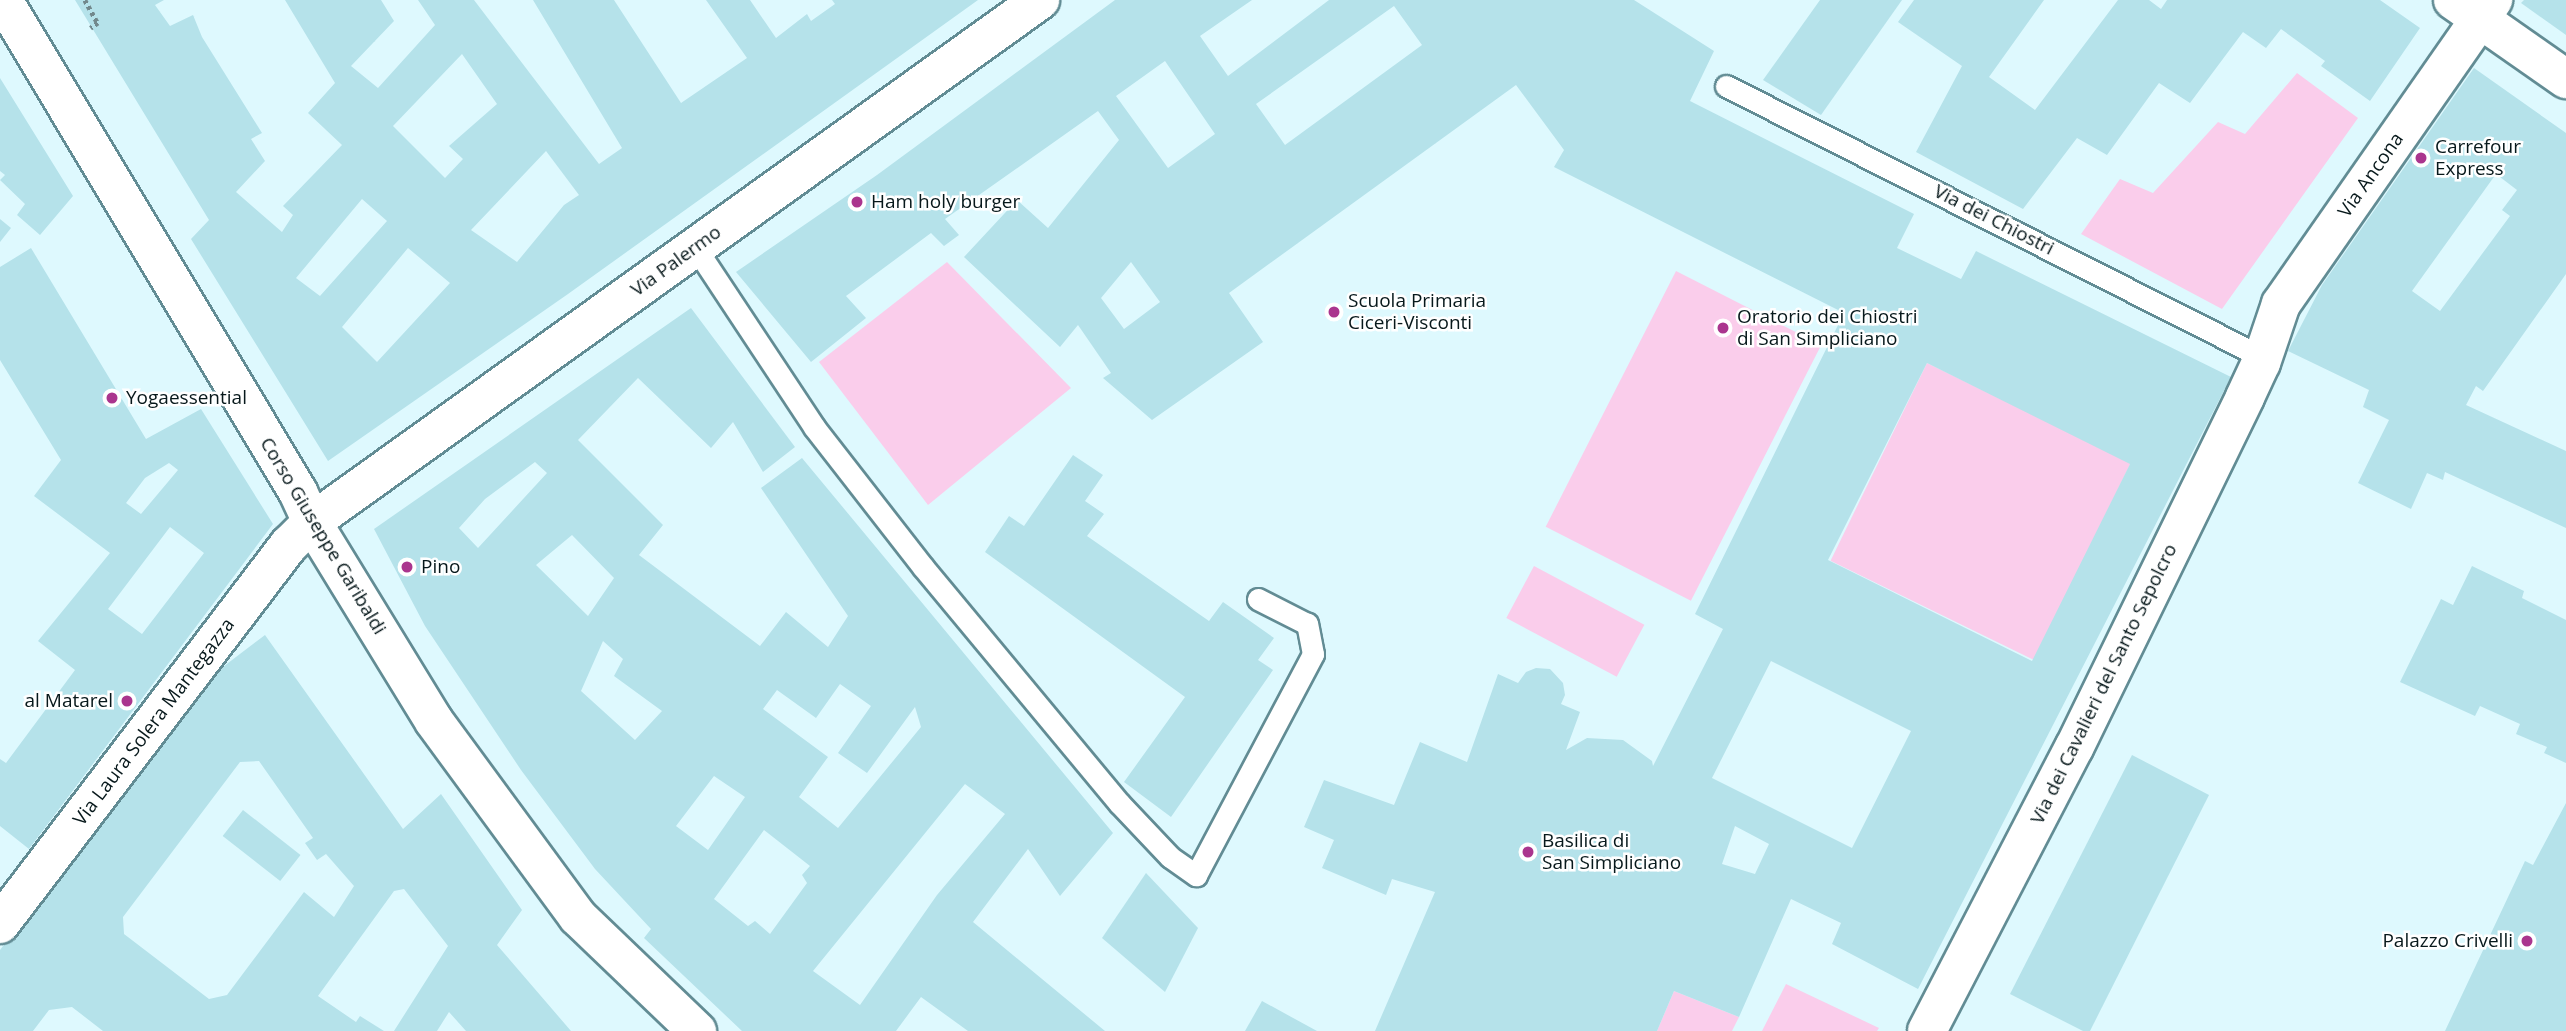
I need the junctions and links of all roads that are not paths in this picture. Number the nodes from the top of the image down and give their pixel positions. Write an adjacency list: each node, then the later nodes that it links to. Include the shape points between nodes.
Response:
1 (3, 0): 8 (street, Corso Giuseppe Garibaldi)
2 (1040, 0): 6 (street, Via Palermo)
3 (2475, 6): 4 (street); 7 (street, Via Ancona, via 2281,304)
4 (2566, 79)
5 (1726, 86): 7 (lane, Via dei Chiostri)
6 (695, 247): 8 (street, Via Palermo); 9 (lane, via 814,428 923,567 1119,803 1170,858 1196,875 1313,654 1307,624)
7 (2262, 357): 11 (street, Via dei Cavalieri del Santo Sepolcro, via 2074,748)
8 (312, 522): 10 (street, Via Laura Solera Mantegazza, via 289,545); 12 (street, Corso Giuseppe Garibaldi, via 435,721 578,917)
9 (1258, 598)
10 (0, 924)
11 (1932, 1019)
12 (697, 1031)

